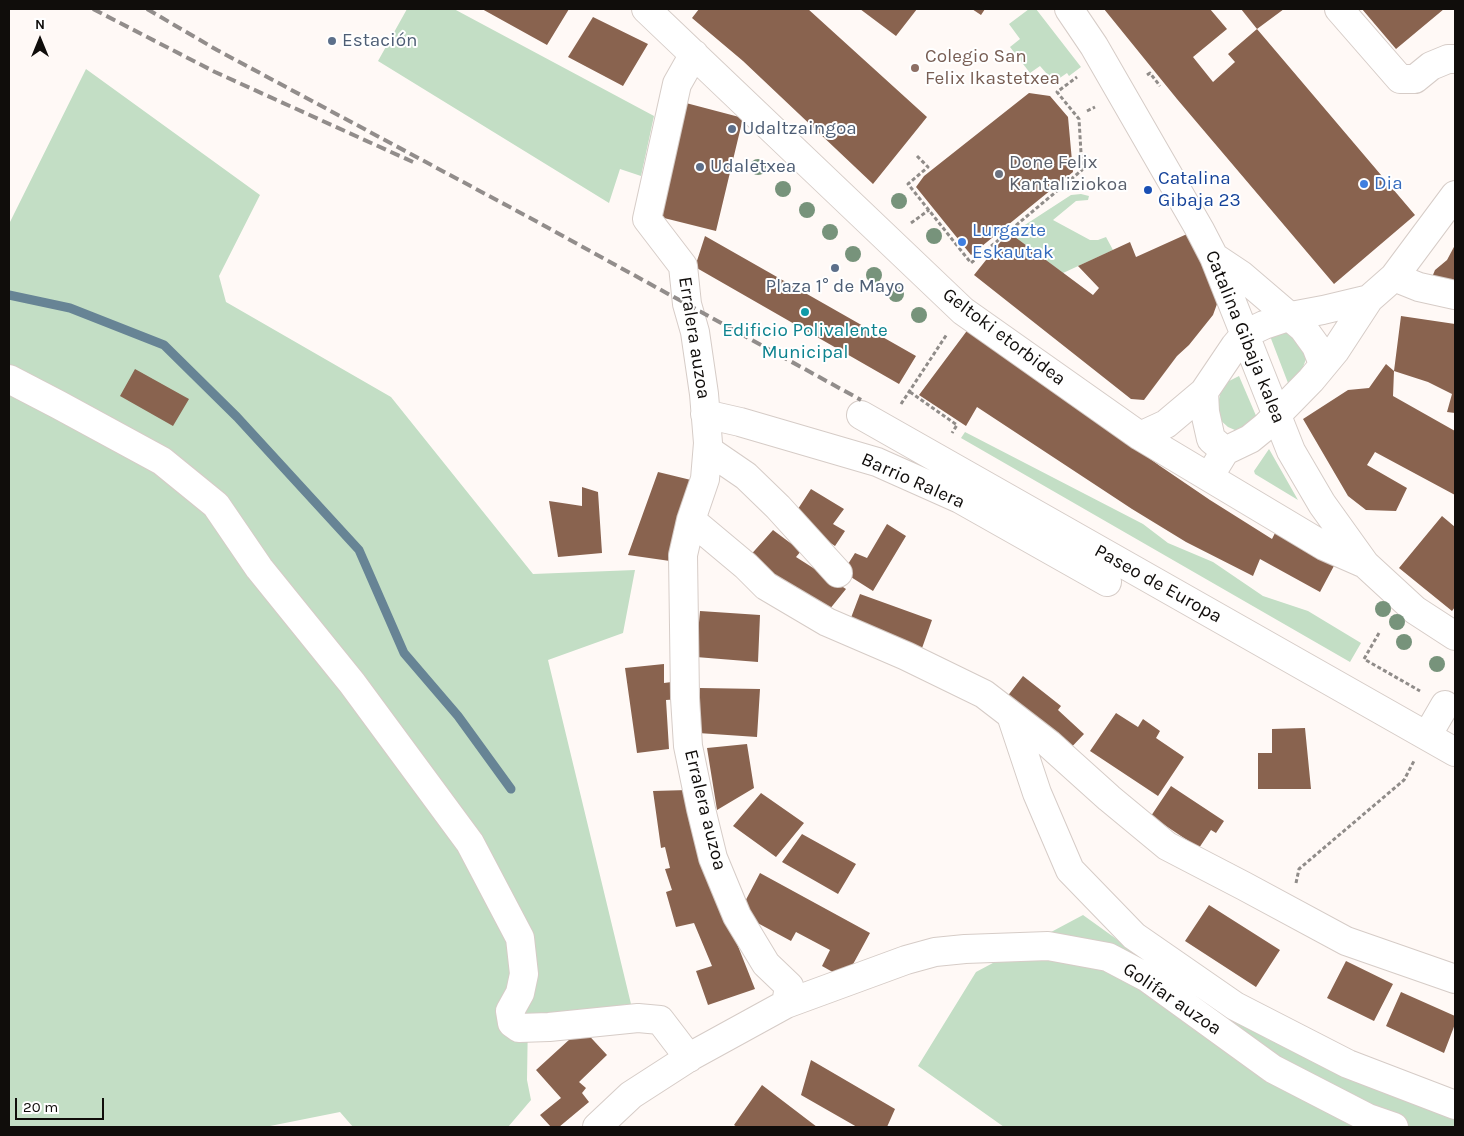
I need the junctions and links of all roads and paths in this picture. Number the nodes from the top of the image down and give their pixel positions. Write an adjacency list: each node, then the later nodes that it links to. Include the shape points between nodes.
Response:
1 (646, 9): 4 (street, Geltoki etorbidea)
2 (1069, 9): 15 (street, Catalina Gibaja kalea, via 1094,46)
3 (1339, 9): 5 (street, via 1400,79 1415,79 1431,66)
4 (694, 54): 19 (street, Geltoki etorbidea); 27 (street, Erralera auzoa, via 677,84 647,219 683,266)
5 (1455, 59)
6 (1147, 75): 8 (path, via 1150,73)
7 (1077, 77): 13 (path, via 1057,92 1079,119 1082,170 971,263)
8 (1160, 86)
9 (1095, 107): 10 (path)
10 (1087, 111)
11 (917, 156): 13 (path, via 928,167 908,184)
12 (1455, 195): 16 (street)
13 (929, 210): 14 (path)
14 (910, 223)
15 (1214, 257): 20 (street); 21 (street, Catalina Gibaja kalea)
16 (1394, 276): 17 (street, via 1419,287); 18 (street)
17 (1455, 295)
18 (1368, 299): 20 (street); 22 (street)
19 (963, 311): 24 (path); 30 (street, Geltoki etorbidea)
20 (1290, 316): 21 (street); 22 (street, via 1312,340)
21 (1245, 334): 25 (street); 29 (street, Catalina Gibaja kalea)
22 (1323, 364): 29 (street)
23 (9, 380): 48 (street, via 162,461 216,505 259,568 352,683 470,843 520,938 524,974 520,993 510,1012 512,1023 519,1028 638,1018 660,1020)
24 (910, 392): 26 (path); 33 (path, via 957,426)
25 (1204, 392): 30 (street, via 1166,424); 32 (street, via 1211,439)
26 (900, 406)
27 (706, 414): 31 (street, Erralera auzoa); 38 (street, Barrio Ralera, via 877,462 960,500)
28 (861, 415): 33 (street, Paseo de Europa)
29 (1278, 415): 32 (street, via 1250,439); 36 (street, Catalina Gibaja kalea, via 1291,451 1317,496)
30 (1140, 436): 34 (street, Geltoki etorbidea)
31 (708, 450): 35 (street, Erralera auzoa, via 706,479); 37 (street, via 746,476)
32 (1225, 451): 34 (street)
33 (937, 459): 43 (street, Paseo de Europa)
34 (1209, 477): 36 (street, Geltoki etorbidea, via 1324,546)
35 (691, 520): 42 (street, via 766,586 827,622 984,694); 47 (street, Erralera auzoa, via 683,555 688,746 713,858 737,916 766,964 789,986)
36 (1365, 564): 40 (street, Catalina Gibaja kalea, via 1415,610)
37 (838, 574)
38 (1107, 582)
39 (1378, 633): 41 (path, via 1364,659)
40 (1455, 636)
41 (1445, 705): 43 (street)
42 (1011, 715): 45 (street, via 1167,846); 49 (street, Golifar auzoa, via 1037,793 1070,870 1134,936 1235,1006 1348,1064)
43 (1427, 736): 44 (street, Paseo de Europa); 45 (path, via 1404,780 1299,869 1296,883)
44 (1455, 752)
45 (1312, 923): 46 (street, via 1346,941)
46 (1455, 979)
47 (786, 1004): 48 (street); 51 (street, Golifar auzoa, via 935,952 1048,946 1108,957 1146,977 1273,1069 1368,1118)
48 (689, 1058): 50 (street, via 631,1095)
49 (1455, 1105)
50 (597, 1127)
51 (1394, 1127)

